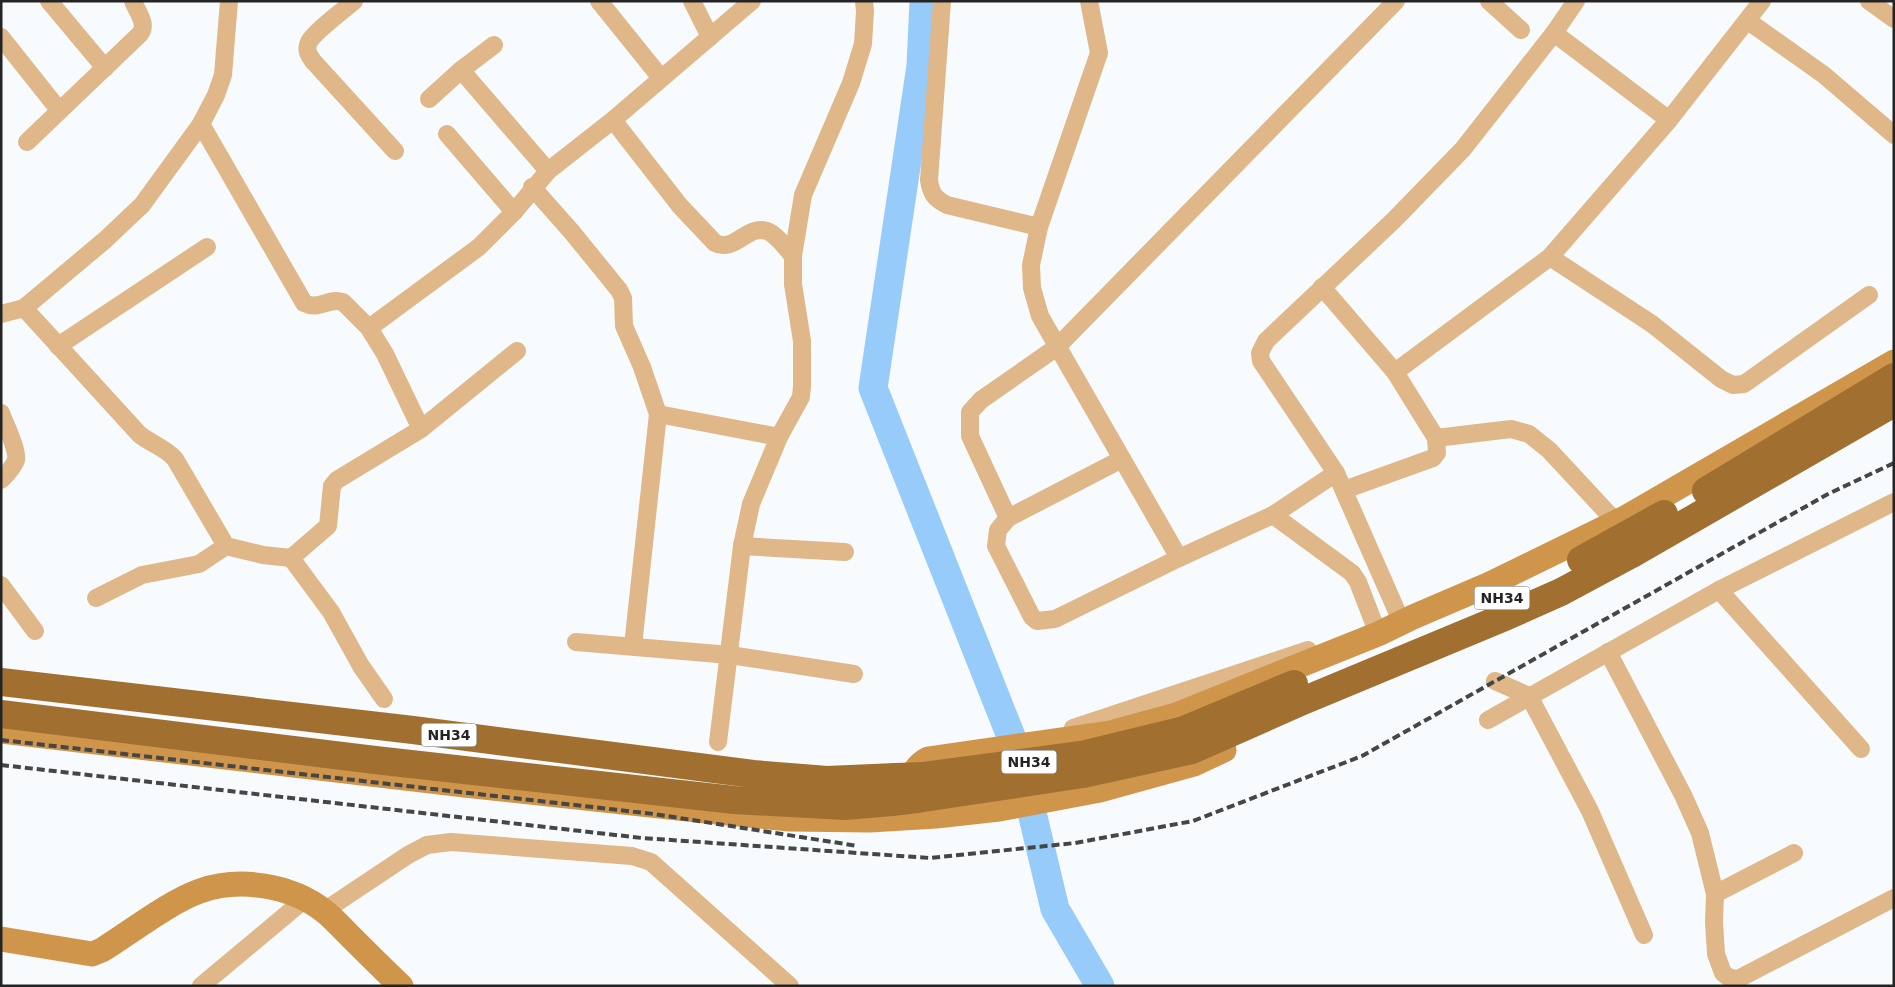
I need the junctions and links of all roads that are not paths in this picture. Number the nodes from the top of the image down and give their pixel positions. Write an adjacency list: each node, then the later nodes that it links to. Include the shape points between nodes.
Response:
1 (49, 1): 23 (street)
2 (133, 1): 23 (street, via 144,24 143,31)
3 (229, 1): 30 (street, via 223,75)
4 (354, 1): 34 (street, via 314,36 308,43 307,52)
5 (599, 1): 25 (street)
6 (692, 1): 21 (street)
7 (752, 1): 21 (street)
8 (864, 1): 40 (street, via 863,44 851,84 803,195)
9 (942, 1): 38 (street, via 929,180 931,193 948,205)
10 (1089, 1): 38 (street, via 1099,53)
11 (1396, 1): 48 (street)
12 (1489, 1): 18 (street)
13 (1576, 1): 19 (street)
14 (1762, 1): 17 (street)
15 (1869, 1): 16 (street)
16 (1894, 19)
17 (1748, 21): 29 (street); 32 (street, via 1824,75)
18 (1521, 30)
19 (1554, 33): 29 (street); 42 (street, via 1463,149)
20 (1, 37): 27 (street)
21 (710, 37): 25 (street)
22 (494, 45): 24 (street)
23 (105, 68): 27 (street)
24 (461, 70): 26 (street); 35 (street)
25 (661, 78): 28 (street)
26 (429, 98)
27 (59, 110): 33 (street)
28 (613, 120): 35 (street); 40 (street, via 680,206 715,243 728,246 756,230 766,230)
29 (1669, 120): 41 (street)
30 (201, 124): 44 (street, via 142,205); 46 (street, via 304,303 316,306 338,300)
31 (447, 134): 37 (street)
32 (1894, 135)
33 (27, 142)
34 (394, 151)
35 (548, 171): 36 (street)
36 (532, 188): 37 (street); 55 (street, via 572,231 619,290 623,298 624,326)
37 (514, 212): 46 (street, via 479,246)
38 (1039, 227): 48 (street, via 1031,264 1032,288 1040,316)
39 (207, 247): 47 (street)
40 (793, 256): 58 (street, via 794,297 802,341 802,386)
41 (1550, 257): 43 (street, via 1652,324 1733,385 1744,384); 51 (street)
42 (1322, 288): 51 (street); 61 (street, via 1266,340 1260,353 1261,361)
43 (1869, 295)
44 (24, 308): 45 (street); 47 (street)
45 (1, 314)
46 (369, 328): 57 (street)
47 (58, 346): 68 (street, via 140,434 171,454)
48 (1057, 347): 60 (street); 66 (street, via 981,400 970,412 970,436)
49 (517, 351): 57 (street)
50 (1894, 362): 67 (street)
51 (1395, 372): 59 (street)
52 (1894, 377): 92 (highway, NH34, via 1693,498 1560,573 1184,730)
53 (1894, 403): 92 (highway, NH34, via 1561,592 1192,750)
54 (1, 413): 62 (street, via 16,458 11,470)
55 (658, 414): 58 (street); 80 (street)
56 (1894, 415): 95 (street, via 1783,482 1573,595 1194,764 1100,790 1000,809)
57 (421, 429): 71 (street, via 337,480 332,486 328,526)
58 (780, 437): 69 (street, via 751,504)
59 (1436, 438): 63 (street, via 1437,453 1433,458); 67 (street, via 1511,429 1529,434 1549,450)
60 (1122, 459): 66 (street); 72 (street)
61 (1336, 473): 63 (street); 65 (street)
62 (1, 480)
63 (1344, 490): 76 (street)
64 (1894, 502): 74 (street)
65 (1273, 515): 72 (street); 78 (street, via 1352,573)
66 (1008, 518): 72 (street, via 998,530 996,546 1037,621 1056,619)
67 (1616, 522): 76 (street)
68 (226, 546): 71 (street); 75 (street, via 198,564 142,575)
69 (742, 546): 70 (street); 82 (street)
70 (845, 552)
71 (291, 558): 87 (street, via 331,612)
72 (1179, 558)
73 (1, 585): 77 (street)
74 (1719, 590): 81 (street); 93 (street)
75 (96, 598)
76 (1402, 623): 78 (street)
77 (35, 630)
78 (1377, 631): 92 (street, via 1176,715 1110,733)
79 (576, 642): 80 (street)
80 (633, 646): 82 (street)
81 (1608, 652): 86 (street); 97 (street, via 1700,833)
82 (730, 655): 83 (street); 91 (street)
83 (854, 674)
84 (1495, 681): 86 (street)
85 (1, 682): 95 (highway, NH34, via 752,774 827,780)
86 (1529, 696): 89 (street); 100 (street, via 1590,811)
87 (384, 699)
88 (1, 714): 95 (highway, NH34, via 734,800 845,806)
89 (1488, 720)
90 (1, 731): 95 (street, via 465,786 790,819 870,820)
91 (718, 742)
92 (1078, 749): 94 (highway, NH34)
93 (1861, 749)
94 (980, 770): 95 (highway, NH34); 95 (street, via 928,759 918,765 908,784)
95 (907, 795)
96 (1794, 853): 97 (street)
97 (1715, 894): 98 (street, via 1716,954 1723,973 1735,979)
98 (1894, 898)
99 (315, 905): 101 (street, via 279,889 245,884 217,886 176,903 92,954); 102 (street); 103 (street); 104 (street, via 427,845 451,842 632,856 651,862)
100 (1644, 935)
101 (1, 939)
102 (201, 986)
103 (401, 986)
104 (790, 986)

